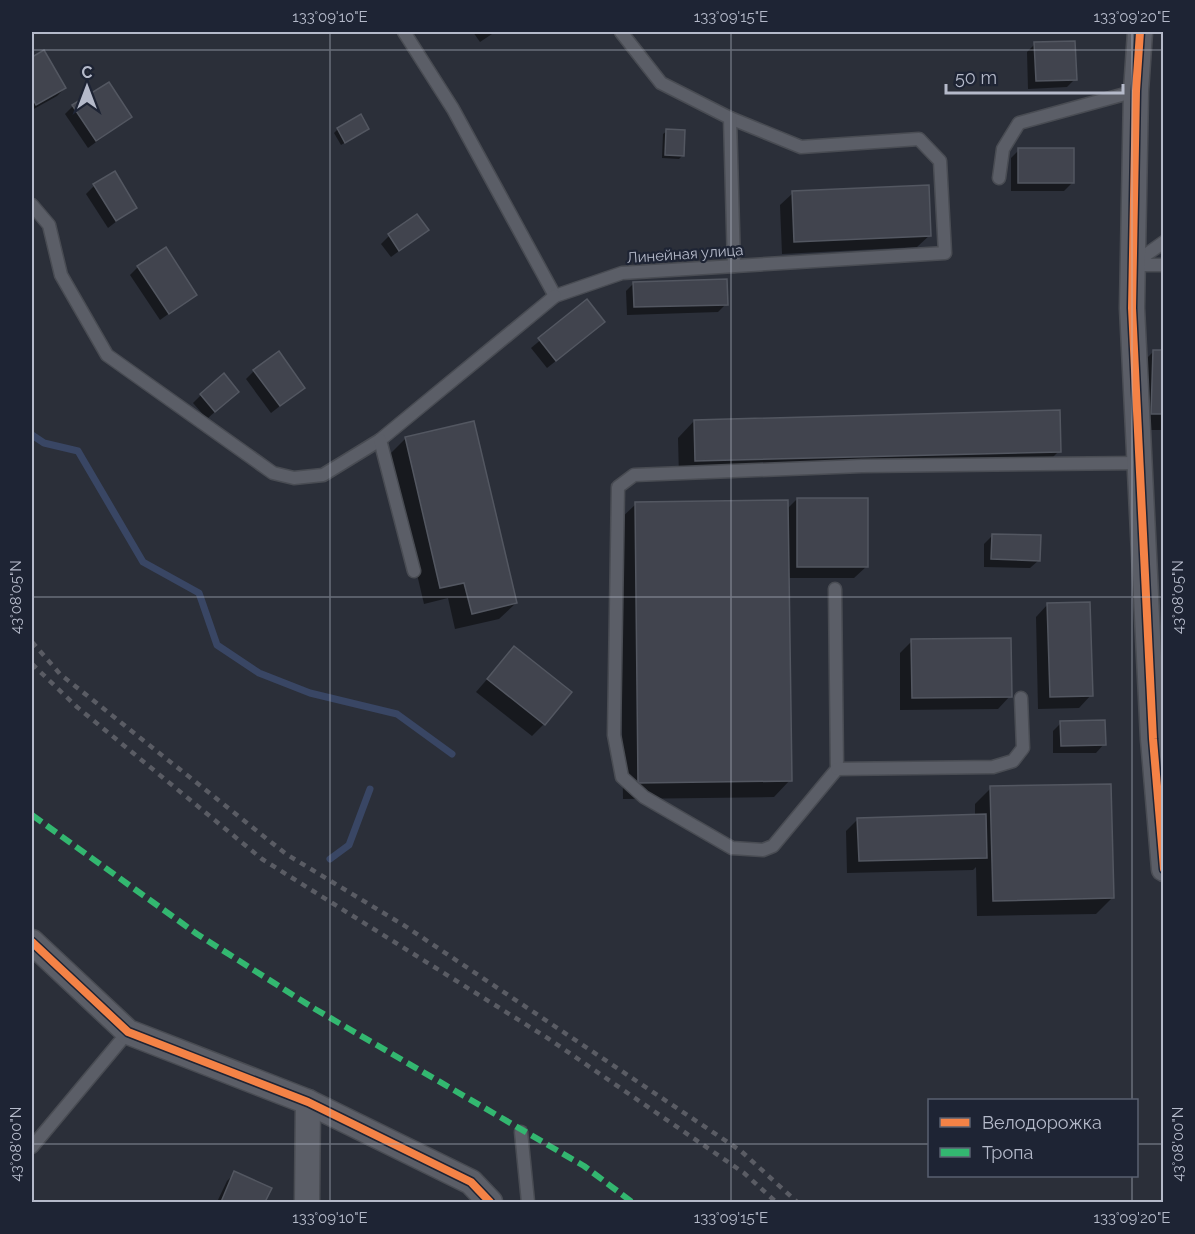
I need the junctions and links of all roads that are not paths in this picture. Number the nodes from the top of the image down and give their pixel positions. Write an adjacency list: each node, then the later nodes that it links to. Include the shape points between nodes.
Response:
1 (404, 32): 12 (lane, via 453,110)
2 (621, 32): 5 (lane, via 662,83)
3 (1140, 32): 4 (street)
4 (1136, 91): 6 (lane, via 1019,123 1003,149); 9 (street)
5 (730, 118): 11 (lane); 11 (lane, Линейная улица, via 801,147 919,139 940,161 945,252)
6 (999, 178)
7 (32, 205): 13 (lane, via 49,225 61,275 106,355 273,473 294,478 323,475)
8 (1164, 242): 9 (lane)
9 (1132, 265): 10 (lane); 14 (street)
10 (1164, 265)
11 (734, 266): 12 (lane, Линейная улица, via 622,273)
12 (555, 296): 13 (lane)
13 (380, 440): 15 (lane)
14 (1139, 463): 18 (street); 19 (lane, via 862,466 634,475 618,487 614,735 622,777 644,797 732,848 757,850 773,846)
15 (414, 571)
16 (835, 589): 19 (lane)
17 (1021, 698): 19 (lane, via 1023,748 1013,761 993,767)
18 (1158, 739): 20 (street)
19 (837, 769)
20 (1164, 869)
21 (32, 942): 22 (street)
22 (128, 1032): 23 (street); 25 (lane)
23 (308, 1102): 26 (street); 27 (street, via 471,1182)
24 (521, 1132): 28 (lane)
25 (32, 1147)
26 (307, 1203)
27 (490, 1203)
28 (528, 1203)

